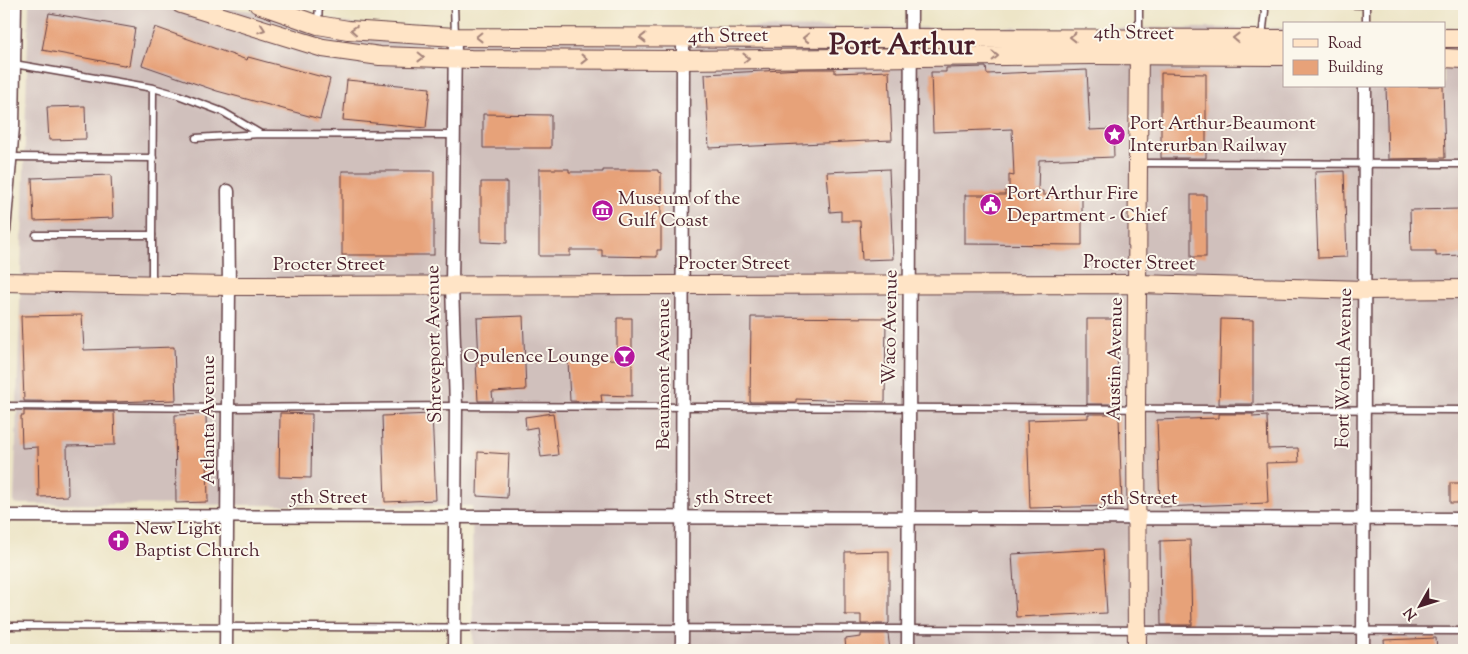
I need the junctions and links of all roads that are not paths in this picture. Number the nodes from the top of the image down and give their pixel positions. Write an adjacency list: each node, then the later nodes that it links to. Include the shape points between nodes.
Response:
1 (14, 4): 27 (street)
2 (181, 4): 23 (street, 4th Street, one-way to 23, via 217,11 323,48 380,56)
3 (258, 4): 11 (street, 4th Street)
4 (319, 4): 11 (lane)
5 (454, 4): 12 (lane)
6 (911, 4): 13 (street, Waco Avenue)
7 (1140, 4): 15 (lane)
8 (1262, 4): 18 (lane, via 1265,11)
9 (1333, 4): 10 (lane, via 1366,5)
10 (1366, 22)
11 (318, 25): 12 (street, 4th Street, one-way to 11)
12 (455, 37): 14 (street, 4th Street, one-way to 12); 23 (street, Shreveport Avenue)
13 (911, 37): 14 (street, 4th Street, one-way to 14); 15 (street, 4th Street, one-way to 13); 20 (street, Waco Avenue)
14 (684, 38): 26 (street, Beaumont Avenue)
15 (1139, 38): 18 (street, 4th Street, one-way to 15); 21 (street, Austin Avenue)
16 (1446, 38): 17 (street)
17 (1464, 38)
18 (1262, 39): 19 (street, 4th Street)
19 (1283, 39)
20 (911, 56): 21 (street, 4th Street, one-way to 21); 26 (street, 4th Street, one-way to 20); 48 (street, Waco Avenue)
21 (1139, 56): 22 (street, 4th Street); 35 (street, Austin Avenue)
22 (1283, 56)
23 (455, 58): 26 (street, 4th Street, one-way to 26); 31 (street, Shreveport Avenue)
24 (1446, 58): 25 (street)
25 (1464, 59)
26 (683, 60): 45 (street, Beaumont Avenue)
27 (14, 64): 28 (lane); 33 (street)
28 (154, 88): 30 (lane, via 223,112); 34 (lane)
29 (1365, 88): 36 (street, Fort Worth Avenue)
30 (260, 134): 31 (lane); 32 (lane)
31 (454, 135): 47 (street, Shreveport Avenue)
32 (196, 138)
33 (10, 157): 34 (lane); 39 (street)
34 (153, 158): 41 (lane)
35 (1138, 163): 36 (lane); 44 (street, Austin Avenue)
36 (1364, 164): 37 (lane); 50 (street, Fort Worth Avenue)
37 (1464, 164)
38 (228, 191): 46 (street, Atlanta Avenue)
39 (4, 231)
40 (36, 235): 41 (lane)
41 (152, 235): 43 (lane)
42 (4, 282): 43 (street, Procter Street)
43 (152, 284): 46 (street, Procter Street)
44 (1138, 284): 48 (street, Procter Street); 50 (street, Procter Street); 56 (street, Austin Avenue)
45 (684, 285): 47 (street, Procter Street); 48 (street, Procter Street); 53 (street, Beaumont Avenue)
46 (229, 286): 47 (street, Procter Street); 54 (street, Atlanta Avenue)
47 (452, 286): 52 (street, Shreveport Avenue)
48 (910, 286): 55 (street, Waco Avenue)
49 (1464, 289): 50 (street, Procter Street)
50 (1365, 290): 57 (street, Fort Worth Avenue)
51 (4, 406): 54 (lane)
52 (456, 406): 53 (lane); 54 (lane); 61 (street, Shreveport Avenue)
53 (682, 406): 55 (lane); 62 (street, Beaumont Avenue)
54 (227, 408): 60 (street, Atlanta Avenue)
55 (908, 409): 56 (lane); 63 (street, Waco Avenue)
56 (1136, 409): 57 (lane); 64 (street, Austin Avenue)
57 (1363, 409): 58 (lane); 65 (street, Fort Worth Avenue)
58 (1464, 410)
59 (4, 516): 60 (street, 5th Street)
60 (228, 516): 61 (street, 5th Street); 69 (street, Atlanta Avenue)
61 (456, 516): 62 (street, 5th Street); 70 (street, Shreveport Avenue)
62 (682, 517): 63 (street, 5th Street); 68 (street, Beaumont Avenue)
63 (908, 517): 64 (street, 5th Street); 71 (street, Waco Avenue)
64 (1137, 518): 65 (street, 5th Street); 72 (street, Austin Avenue)
65 (1363, 518): 66 (street, 5th Street); 73 (street, Fort Worth Avenue)
66 (1464, 519)
67 (4, 626): 69 (lane)
68 (682, 627): 70 (lane); 71 (lane); 77 (street, Beaumont Avenue)
69 (226, 628): 70 (lane); 75 (street, Atlanta Avenue)
70 (455, 628): 76 (street, Shreveport Avenue)
71 (908, 629): 72 (lane); 78 (street, Waco Avenue)
72 (1137, 630): 73 (lane); 79 (street, Austin Avenue)
73 (1363, 631): 74 (lane); 80 (street, Fort Worth Avenue)
74 (1464, 631)
75 (226, 650)
76 (454, 650)
77 (682, 650)
78 (908, 650)
79 (1137, 650)
80 (1363, 650)

